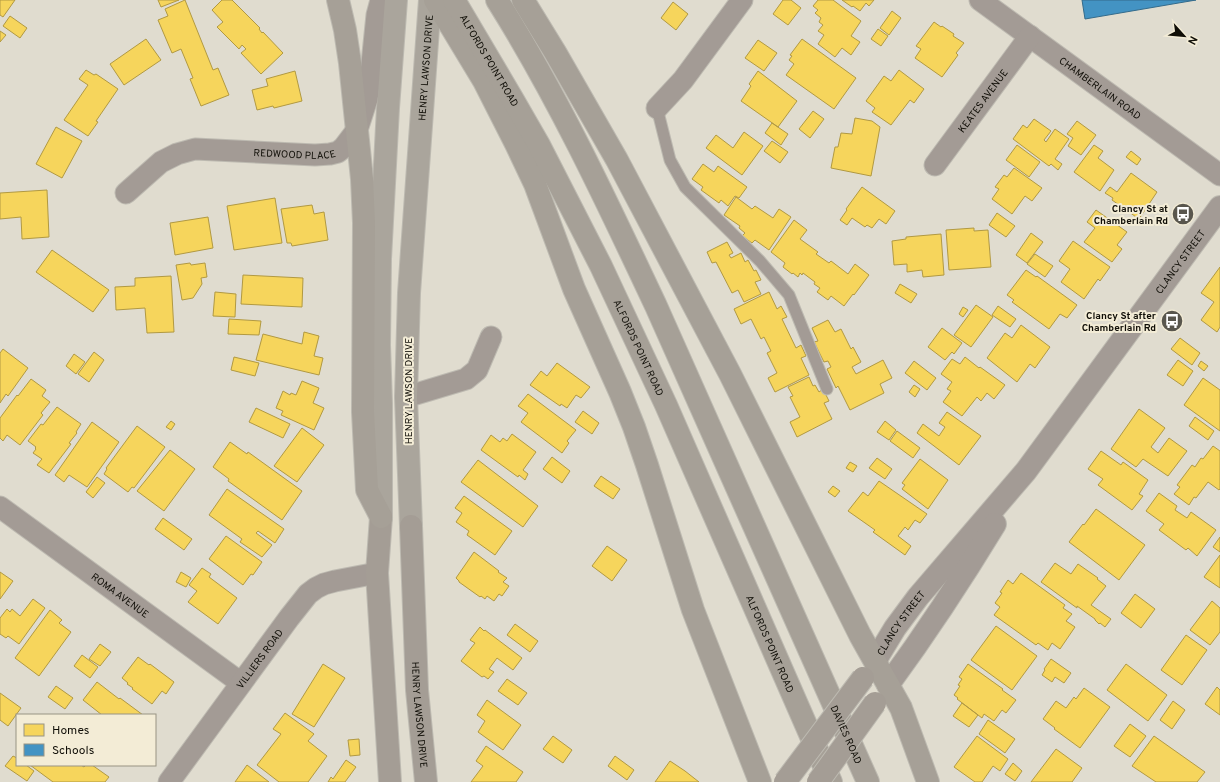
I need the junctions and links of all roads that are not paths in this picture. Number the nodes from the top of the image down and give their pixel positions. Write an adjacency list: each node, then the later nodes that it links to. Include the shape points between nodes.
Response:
1 (338, 0): 14 (highway, via 350,63)
2 (381, 0): 14 (street, REDWOOD PLACE, via 367,99)
3 (396, 0): 24 (main road, via 380,259)
4 (430, 0): 21 (main road, HENRY LAWSON DRIVE, via 409,293)
5 (435, 0): 12 (highway, via 481,75)
6 (454, 0): 12 (highway, ALFORDS POINT ROAD)
7 (523, 0): 26 (highway, via 613,154 748,408 856,628)
8 (742, 0): 13 (street, via 683,80)
9 (980, 0): 11 (street, CHAMBERLAIN ROAD)
10 (502, 9): 36 (highway, DAVIES ROAD, via 568,125 624,238)
11 (1030, 36): 15 (street, KEATES AVENUE); 16 (street, CHAMBERLAIN ROAD)
12 (505, 102): 32 (highway, via 574,289 626,406 693,610); 35 (highway, ALFORDS POINT ROAD, via 539,145 634,335)
13 (657, 108): 20 (lane, via 670,160 685,187 760,261 789,295)
14 (357, 130): 17 (street, REDWOOD PLACE, via 344,147 330,154 195,149 162,162); 24 (highway, via 364,223 363,412 367,490)
15 (935, 165)
16 (1220, 175)
17 (126, 193)
18 (1220, 207): 22 (street, CLANCY STREET)
19 (490, 337): 21 (street, via 477,370 466,379)
20 (827, 389)
21 (406, 397): 31 (main road, HENRY LAWSON DRIVE, via 417,690)
22 (1026, 471): 26 (street, CLANCY STREET, via 918,597); 28 (street, CLANCY STREET, via 950,597)
23 (0, 507): 27 (street, ROMA AVENUE)
24 (380, 517): 25 (main road)
25 (377, 573): 27 (street, VILLIERS ROAD, via 324,584 308,594); 30 (main road)
26 (869, 669): 28 (highway); 33 (main road, CLANCY STREET, bridge)
27 (241, 684): 29 (street, VILLIERS ROAD)
28 (888, 685): 34 (main road, CLANCY STREET, bridge); 37 (highway, via 901,708)
29 (169, 782)
30 (390, 782)
31 (426, 782)
32 (760, 782)
33 (785, 782)
34 (818, 782)
35 (831, 782)
36 (868, 782)
37 (928, 782)

